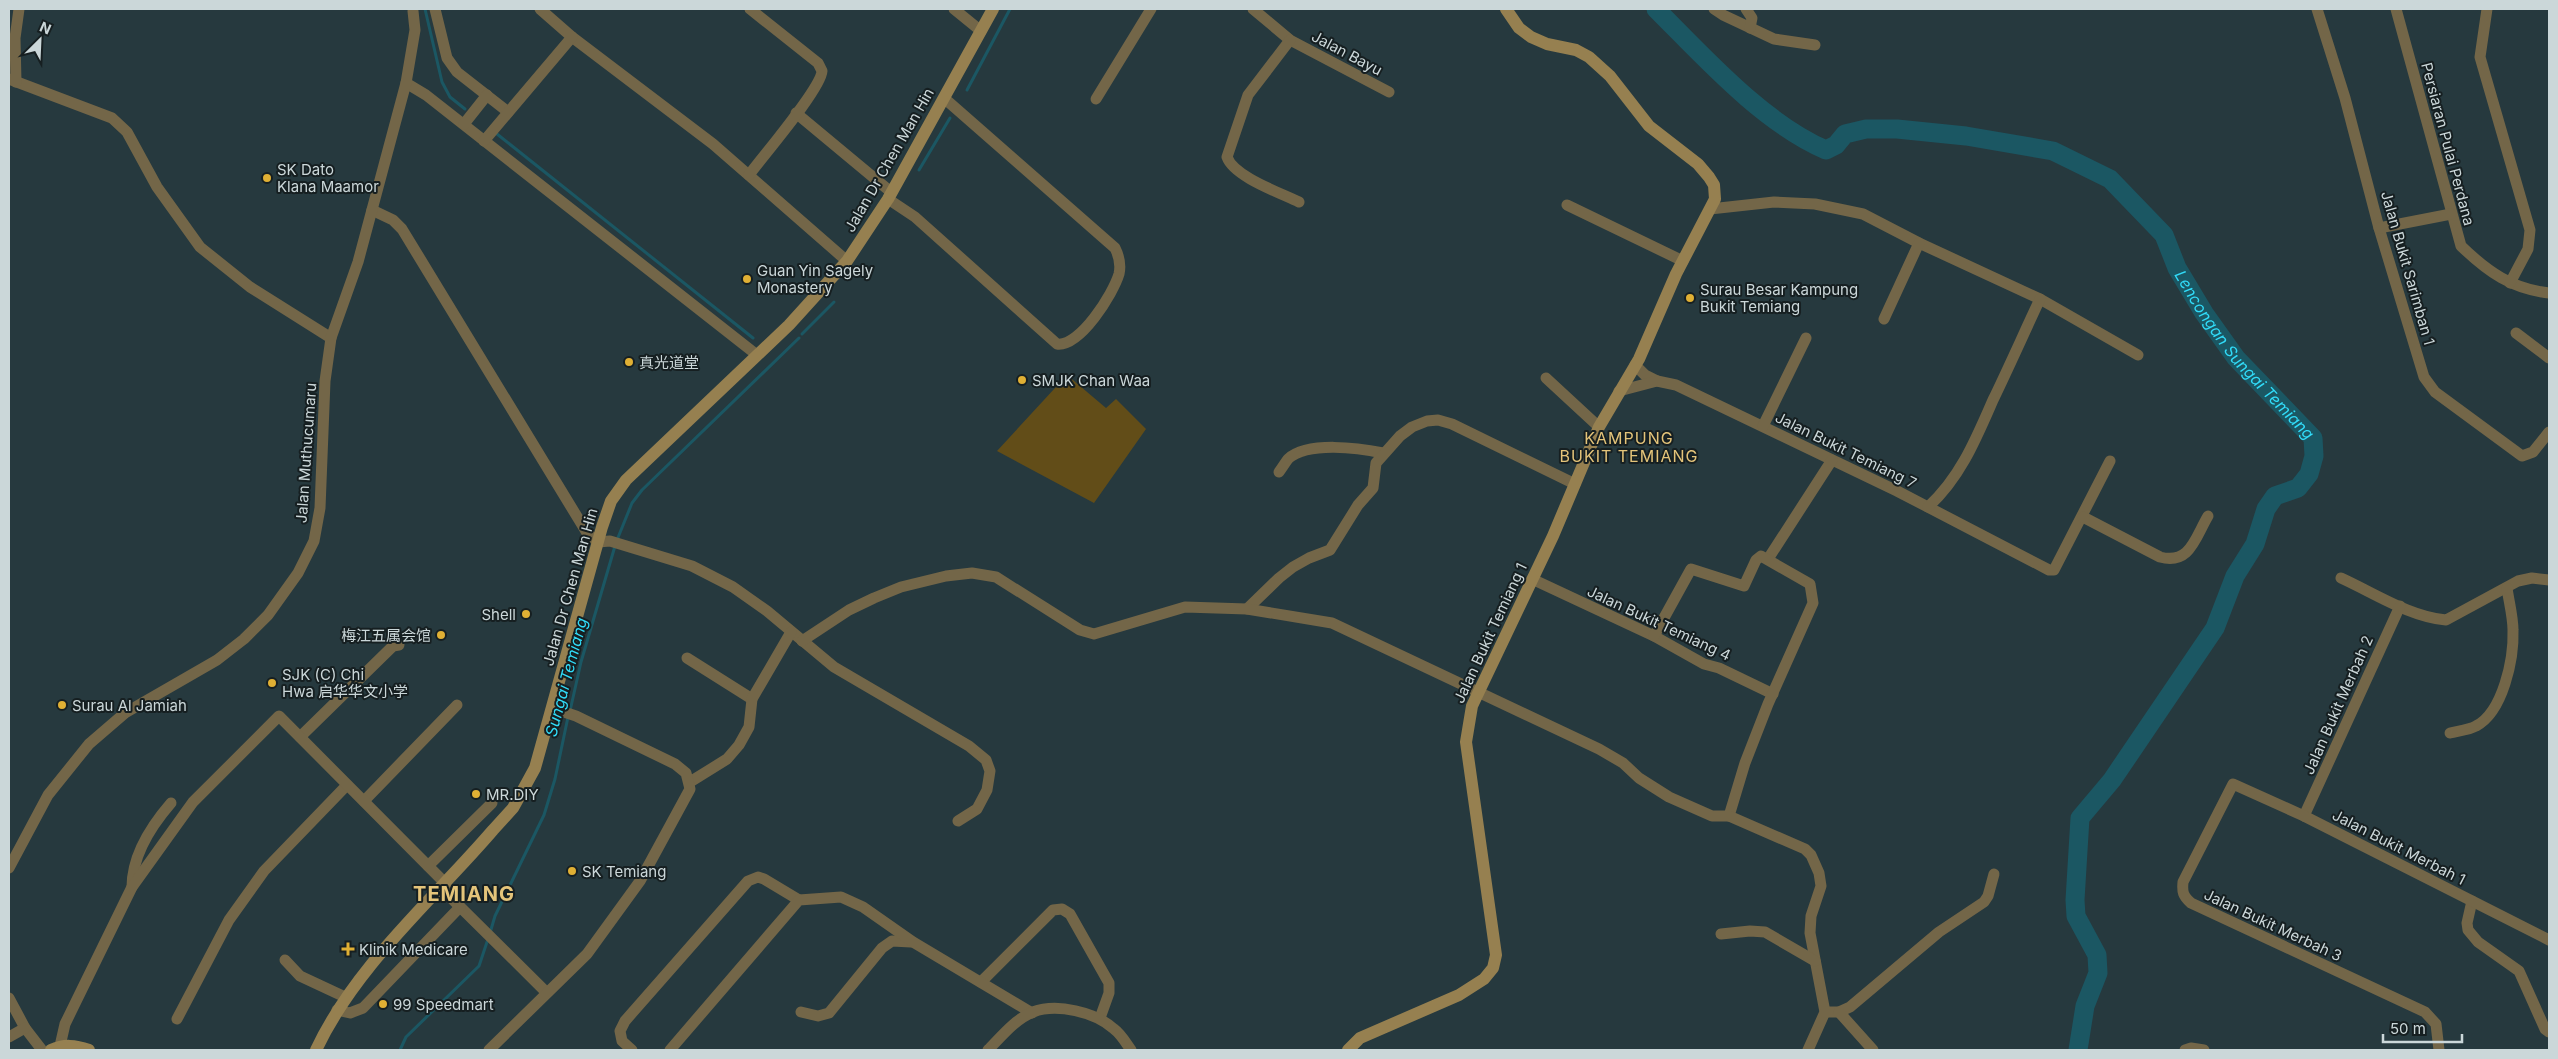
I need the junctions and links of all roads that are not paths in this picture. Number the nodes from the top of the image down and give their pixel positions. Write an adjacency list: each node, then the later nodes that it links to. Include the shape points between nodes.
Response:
1 (19, 9): 21 (street)
2 (435, 9): 24 (street, via 447,58 457,72)
3 (540, 9): 18 (street)
4 (750, 9): 28 (street, via 821,67 820,80)
5 (954, 9): 17 (street)
6 (992, 9): 17 (street, Jalan Dr Chen Man Hin)
7 (1151, 9): 26 (street)
8 (1253, 9): 19 (street, Jalan Bayu)
9 (1506, 9): 35 (street, Jalan Bukit Temiang 1, via 1519,28 1531,37 1546,44 1576,50 1610,76 1649,126 1698,164 1709,177 1714,185 1715,199)
10 (1714, 9): 16 (street)
11 (1746, 9): 16 (street, via 1752,18)
12 (2317, 9): 38 (street, Jalan Bukit Sarimban 1, via 2345,98)
13 (2396, 9): 37 (street, Persiaran Pulai Perdana)
14 (2487, 9): 42 (street, via 2480,57 2530,230 2528,249)
15 (413, 11): 22 (street, Jalan Muthucumaru, via 415,30)
16 (1750, 28): 20 (street, via 1774,39)
17 (981, 31): 25 (street, Jalan Dr Chen Man Hin)
18 (572, 37): 27 (street); 31 (street)
19 (1290, 40): 23 (street, Jalan Bayu); 33 (street, Jalan Bayu, via 1248,96 1227,157 1242,174)
20 (1815, 45)
21 (13, 80): 47 (street, via 112,118 127,132 157,187 200,247 250,287)
22 (406, 83): 29 (street); 36 (street, Jalan Muthucumaru)
23 (1389, 92)
24 (486, 95): 27 (street); 29 (street)
25 (944, 98): 32 (street, Jalan Dr Chen Man Hin); 32 (street, via 1115,248 1120,261 1119,274 1101,311 1070,341 1057,344)
26 (1096, 99)
27 (508, 112): 30 (street)
28 (796, 113): 31 (street); 32 (street)
29 (464, 124): 30 (street)
30 (484, 141): 49 (street)
31 (749, 175): 40 (street)
32 (890, 196): 40 (street, Jalan Dr Chen Man Hin)
33 (1299, 202)
34 (1567, 205): 41 (street)
35 (1710, 209): 39 (street, via 1774,202 1815,204 1863,214); 41 (street, Jalan Bukit Temiang 1)
36 (372, 210): 47 (street, Jalan Muthucumaru, via 358,262); 67 (street, via 393,220 402,229 587,533)
37 (2451, 214): 38 (street); 42 (street, Persiaran Pulai Perdana, via 2461,246 2474,259)
38 (2379, 228): 58 (street, Jalan Bukit Sarimban 1, via 2428,385 2522,456 2533,452)
39 (1918, 243): 44 (street); 45 (street)
40 (847, 261): 49 (street, Jalan Dr Chen Man Hin, via 789,326)
41 (1683, 261): 52 (street, Jalan Bukit Temiang 1)
42 (2510, 283): 43 (street, Persiaran Pulai Perdana, via 2521,289)
43 (2549, 293)
44 (2040, 299): 50 (street); 64 (street, via 1978,437 1955,477)
45 (1884, 319)
46 (2516, 333): 51 (street)
47 (331, 338): 97 (street, Jalan Muthucumaru, via 325,381 320,508 314,541 298,573 268,614 244,639 217,660 125,713 89,744 48,795)
48 (1806, 338): 56 (street)
49 (758, 355): 67 (street, Jalan Dr Chen Man Hin, via 626,480 611,501)
50 (2138, 355)
51 (2549, 358)
52 (1635, 365): 54 (street); 55 (street, Jalan Bukit Temiang 1)
53 (1546, 378): 57 (street)
54 (1657, 381): 55 (street, Jalan Bukit Temiang 7); 56 (street, Jalan Bukit Temiang 7, via 1676,385)
55 (1619, 391): 57 (street, Jalan Bukit Temiang 1)
56 (1763, 426): 60 (street, Jalan Bukit Temiang 7)
57 (1599, 428): 63 (street, Jalan Bukit Temiang 1)
58 (2549, 432)
59 (1384, 453): 62 (street, via 1361,448 1303,451 1288,459); 63 (street, via 1412,427 1438,420); 74 (street, via 1376,463 1373,488 1330,550 1293,567)
60 (1832, 460): 64 (street, Jalan Bukit Temiang 7); 68 (street)
61 (2110, 461): 66 (street)
62 (1279, 472)
63 (1575, 484): 70 (street, Jalan Bukit Temiang 1)
64 (1928, 507): 66 (street, Jalan Bukit Temiang 7, via 2045,569 2054,570)
65 (2208, 516): 66 (street, via 2188,551 2181,558 2172,560)
66 (2082, 517)
67 (604, 541): 75 (street, via 692,566 733,587); 84 (street, Jalan Dr Chen Man Hin)
68 (1768, 559): 76 (street, via 1758,557 1744,586 1691,569); 81 (street, via 1810,584 1813,594 1813,602)
69 (2341, 578): 73 (street)
70 (1532, 579): 76 (street, Jalan Bukit Temiang 4); 80 (street, Jalan Bukit Temiang 1)
71 (2549, 580): 72 (street, via 2532,578)
72 (2507, 588): 73 (street, via 2446,620); 85 (street, via 2514,629 2511,655 2498,702 2491,714 2475,727)
73 (2400, 606): 94 (street, Jalan Bukit Merbah 2)
74 (1248, 609): 77 (street, via 1185,607 1094,634 1080,630 996,577 972,573 928,580 874,598 849,610); 80 (street, via 1332,623)
75 (791, 632): 77 (street); 82 (street)
76 (1654, 636): 81 (street, Jalan Bukit Temiang 4, via 1704,664)
77 (802, 641): 95 (street, via 834,668 968,746 986,760 990,771 987,790 977,808)
78 (399, 644): 86 (street)
79 (687, 658): 82 (street)
80 (1478, 693): 93 (street, via 1599,749 1669,796 1712,816); 132 (street, Jalan Bukit Temiang 1, via 1467,724 1466,742 1496,955 1493,968 1484,979 1460,994 1360,1038)
81 (1773, 694): 93 (street, via 1745,763)
82 (752, 699): 87 (street, via 749,728 739,745 727,759)
83 (457, 705): 90 (street)
84 (557, 710): 87 (street, via 675,764 686,773); 99 (street, Jalan Dr Chen Man Hin, via 535,768 513,808)
85 (2450, 733)
86 (300, 737): 88 (street); 100 (street, via 279,716 193,802)
87 (690, 782): 110 (street, via 690,789 640,881 587,954)
88 (348, 784): 90 (street); 119 (street, via 264,871 228,920)
89 (2233, 784): 94 (street, Jalan Bukit Merbah 1); 137 (street, Jalan Bukit Merbah 3, via 2184,882 2185,898 2425,1012 2436,1024)
90 (364, 801): 96 (street)
91 (171, 803): 100 (street, via 157,819 138,857 132,874)
92 (492, 803): 96 (street)
93 (1729, 816): 108 (street, via 1805,849 1816,863 1821,886 1810,923)
94 (2304, 816): 102 (street, Jalan Bukit Merbah 1)
95 (958, 821)
96 (428, 866): 99 (street)
97 (9, 868)
98 (1994, 874): 117 (street, via 1984,902 1939,932 1850,1007)
99 (444, 886): 103 (street); 111 (street, Jalan Dr Chen Man Hin)
100 (132, 887): 123 (street)
101 (799, 900): 106 (street, via 841,897 863,907); 128 (street, via 764,879 753,878 748,882 625,1021 620,1031 622,1041); 129 (street)
102 (2472, 901): 105 (street, Jalan Bukit Merbah 1); 121 (street, via 2468,930 2478,942 2519,971)
103 (460, 907): 110 (street); 113 (street, via 363,1008 350,1013)
104 (1721, 934): 108 (street, via 1765,932)
105 (2549, 940)
106 (913, 942): 109 (street); 114 (street, via 892,941 882,948 829,1012 818,1016)
107 (285, 960): 111 (street, via 300,976)
108 (1815, 961): 116 (street)
109 (981, 982): 115 (street); 118 (street, via 1053,910 1062,909 1070,914 1109,983)
110 (546, 992): 127 (street)
111 (345, 997): 113 (street, Jalan Dr Chen Man Hin)
112 (9, 998): 120 (street)
113 (337, 1010): 126 (street, Jalan Dr Chen Man Hin)
114 (801, 1012)
115 (1032, 1012): 118 (street, via 1066,1010); 130 (street, via 1015,1023)
116 (1825, 1012): 117 (street); 133 (street)
117 (1839, 1012): 134 (street)
118 (1100, 1018): 131 (street, via 1116,1030)
119 (177, 1019)
120 (25, 1028): 122 (street); 124 (street)
121 (2549, 1032)
122 (9, 1037)
123 (55, 1048): 125 (street, via 74,1046)
124 (42, 1050)
125 (89, 1050)
126 (316, 1050)
127 (489, 1050)
128 (632, 1050)
129 (670, 1050)
130 (988, 1050)
131 (1131, 1050)
132 (1348, 1050)
133 (1808, 1050)
134 (1874, 1050)
135 (2186, 1050): 136 (street)
136 (2204, 1050)
137 (2439, 1050)

